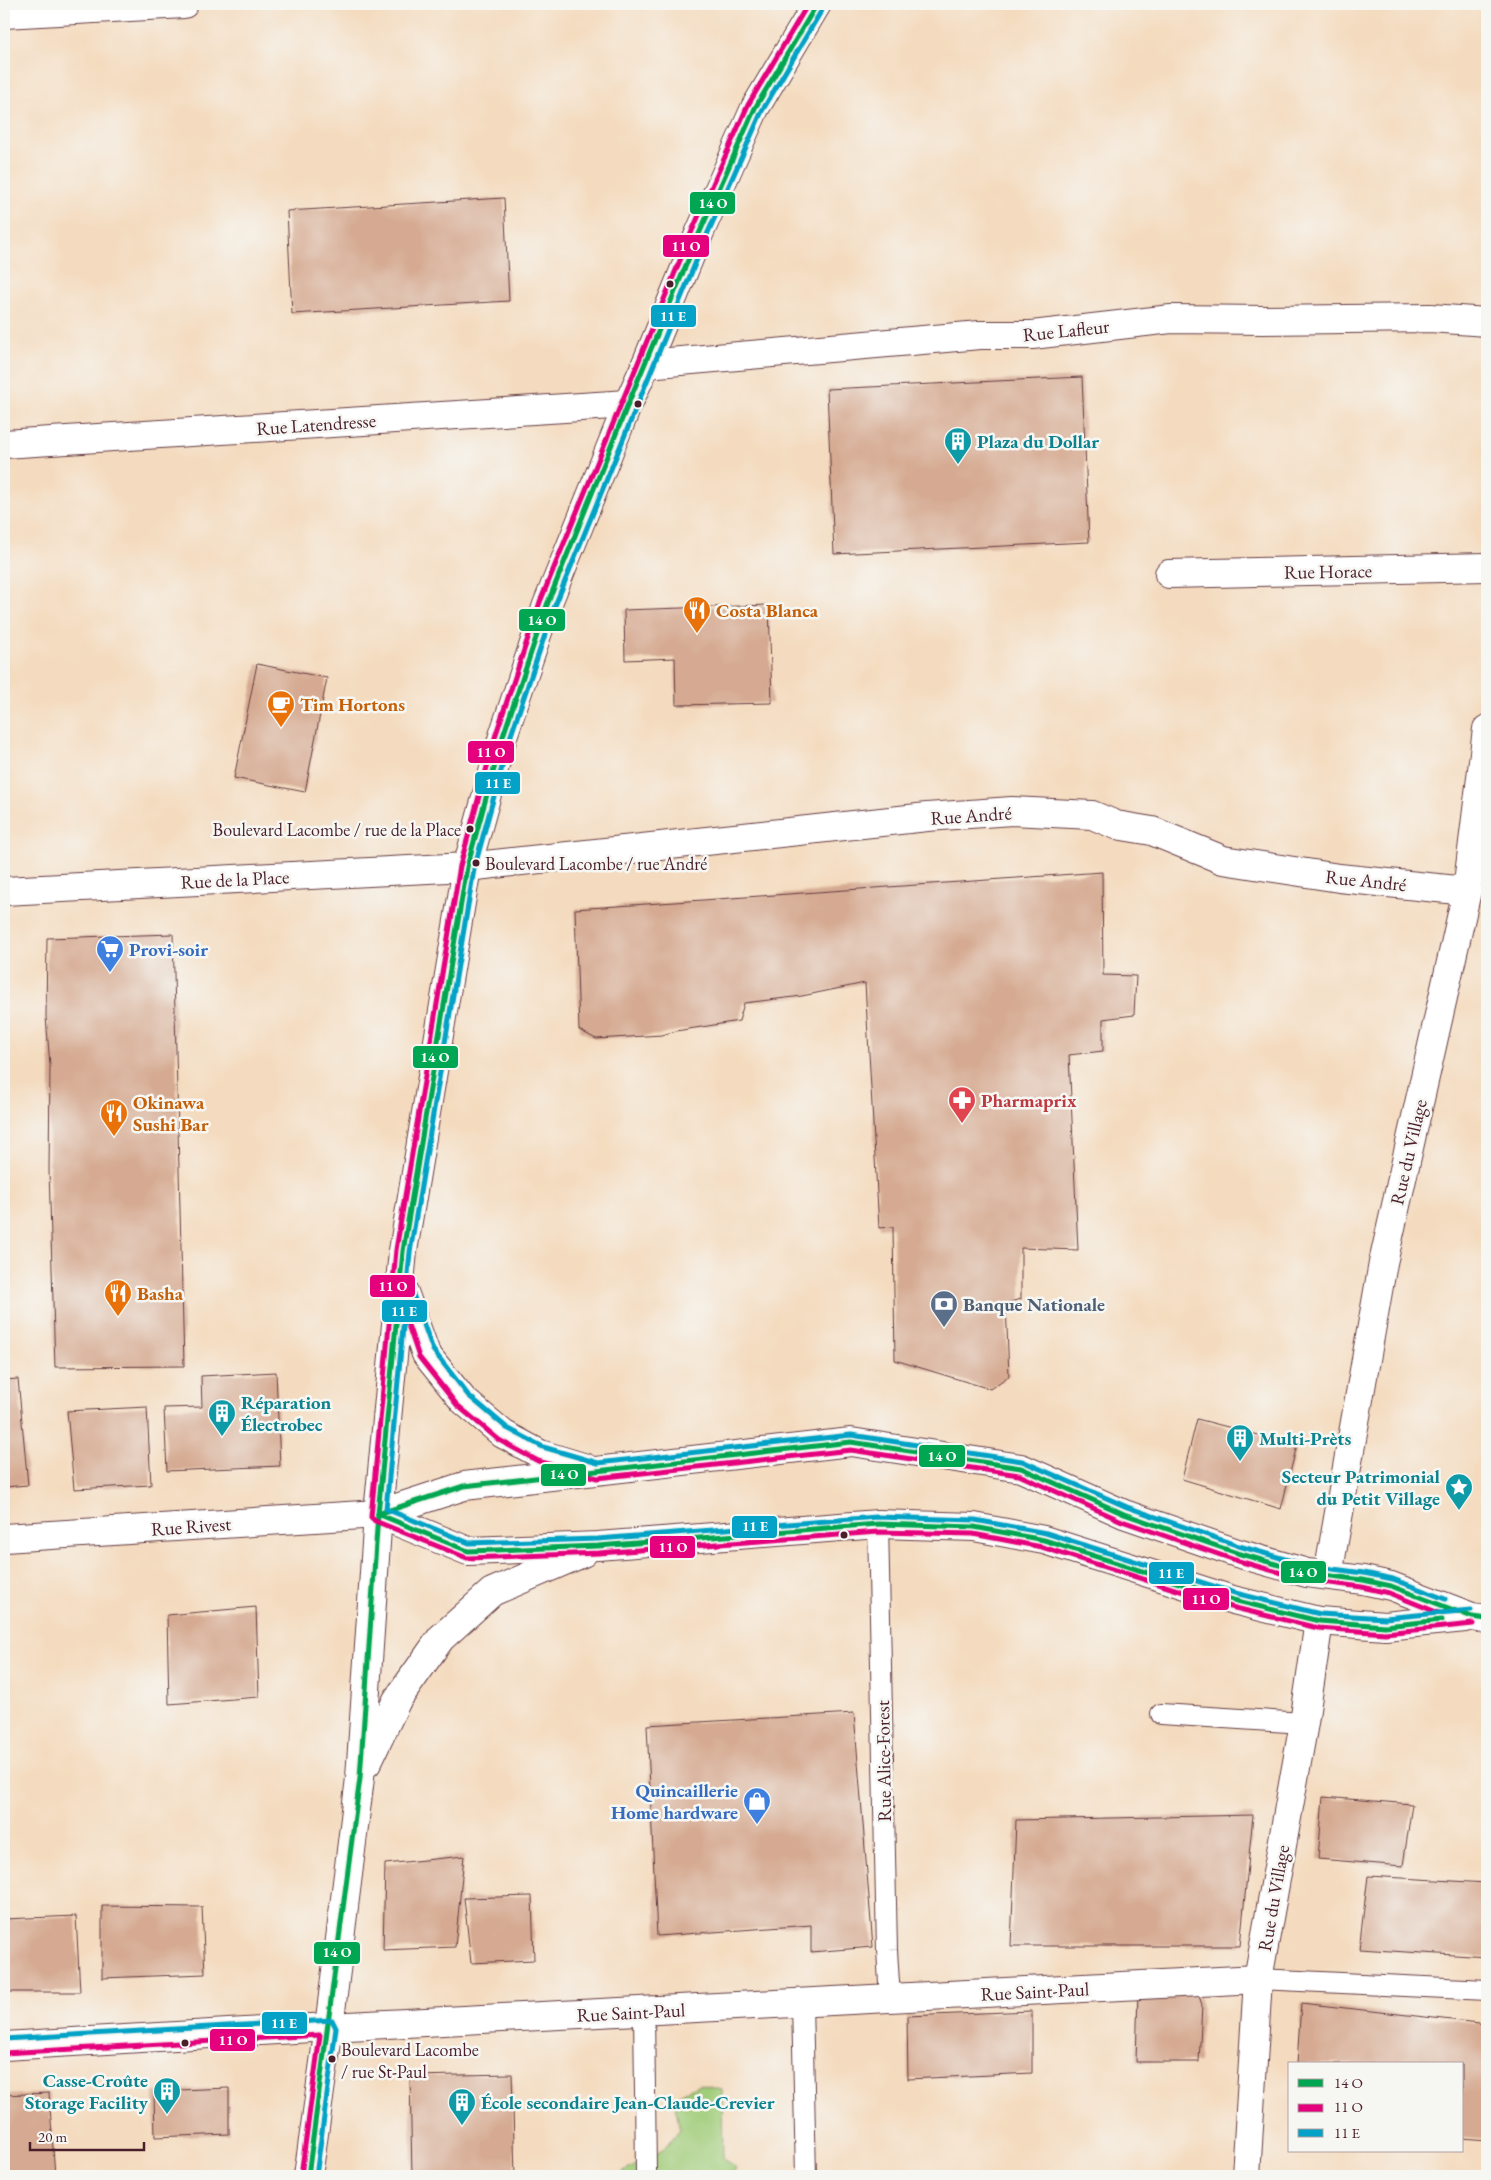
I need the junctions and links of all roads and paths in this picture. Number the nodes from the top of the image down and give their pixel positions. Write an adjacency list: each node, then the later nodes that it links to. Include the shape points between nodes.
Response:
1 (184, 4): 3 (street)
2 (817, 4): 5 (street, via 755,108)
3 (4, 14)
4 (1487, 322): 5 (street, Rue Lafleur, via 1430,318 1171,319 1032,335 980,335)
5 (646, 364): 6 (street)
6 (628, 404): 7 (street, Rue Latendresse); 11 (street, via 547,605 503,736)
7 (4, 444)
8 (1487, 567): 9 (street, Rue Horace)
9 (1169, 574)
10 (1487, 729): 12 (street, Rue du Village)
11 (467, 866): 12 (street, Rue André, via 1012,810 1092,816 1116,825 1152,831 1224,860 1339,878); 13 (street, Rue de la Place); 14 (street, via 403,1251)
12 (1467, 890): 20 (street, Rue du Village, via 1383,1263)
13 (4, 891)
14 (402, 1284): 15 (street, via 426,1354 463,1400 503,1434 540,1454); 16 (street)
15 (597, 1471): 16 (street, via 464,1486); 20 (street, via 851,1442 1021,1468 1143,1520 1245,1555 1307,1573)
16 (378, 1514): 18 (street, Rue Rivest); 19 (street, via 468,1551); 25 (street)
17 (878, 1524): 19 (street); 22 (street, via 974,1527 1044,1540 1233,1600); 28 (lane, Rue Alice-Forest)
18 (4, 1538)
19 (598, 1546): 25 (street, via 492,1592 441,1638 397,1700)
20 (1328, 1575): 21 (street, via 1391,1586)
21 (1479, 1618): 22 (street, via 1385,1626)
22 (1319, 1621): 24 (street, Rue du Village)
23 (1161, 1714): 24 (lane)
24 (1304, 1723): 26 (street, Rue du Village)
25 (360, 1778): 31 (street)
26 (1258, 1980): 27 (lane); 28 (street, Rue Saint-Paul); 36 (street, Rue du Village)
27 (1487, 1990)
28 (890, 1999): 29 (street, Rue Saint-Paul)
29 (802, 2003): 30 (street, Rue Saint-Paul); 35 (lane)
30 (644, 2011): 31 (street, Rue Saint-Paul); 33 (lane)
31 (329, 2027): 32 (street, Rue Saint-Paul); 34 (street)
32 (4, 2046)
33 (646, 2171)
34 (308, 2176)
35 (806, 2176)
36 (1246, 2176)

